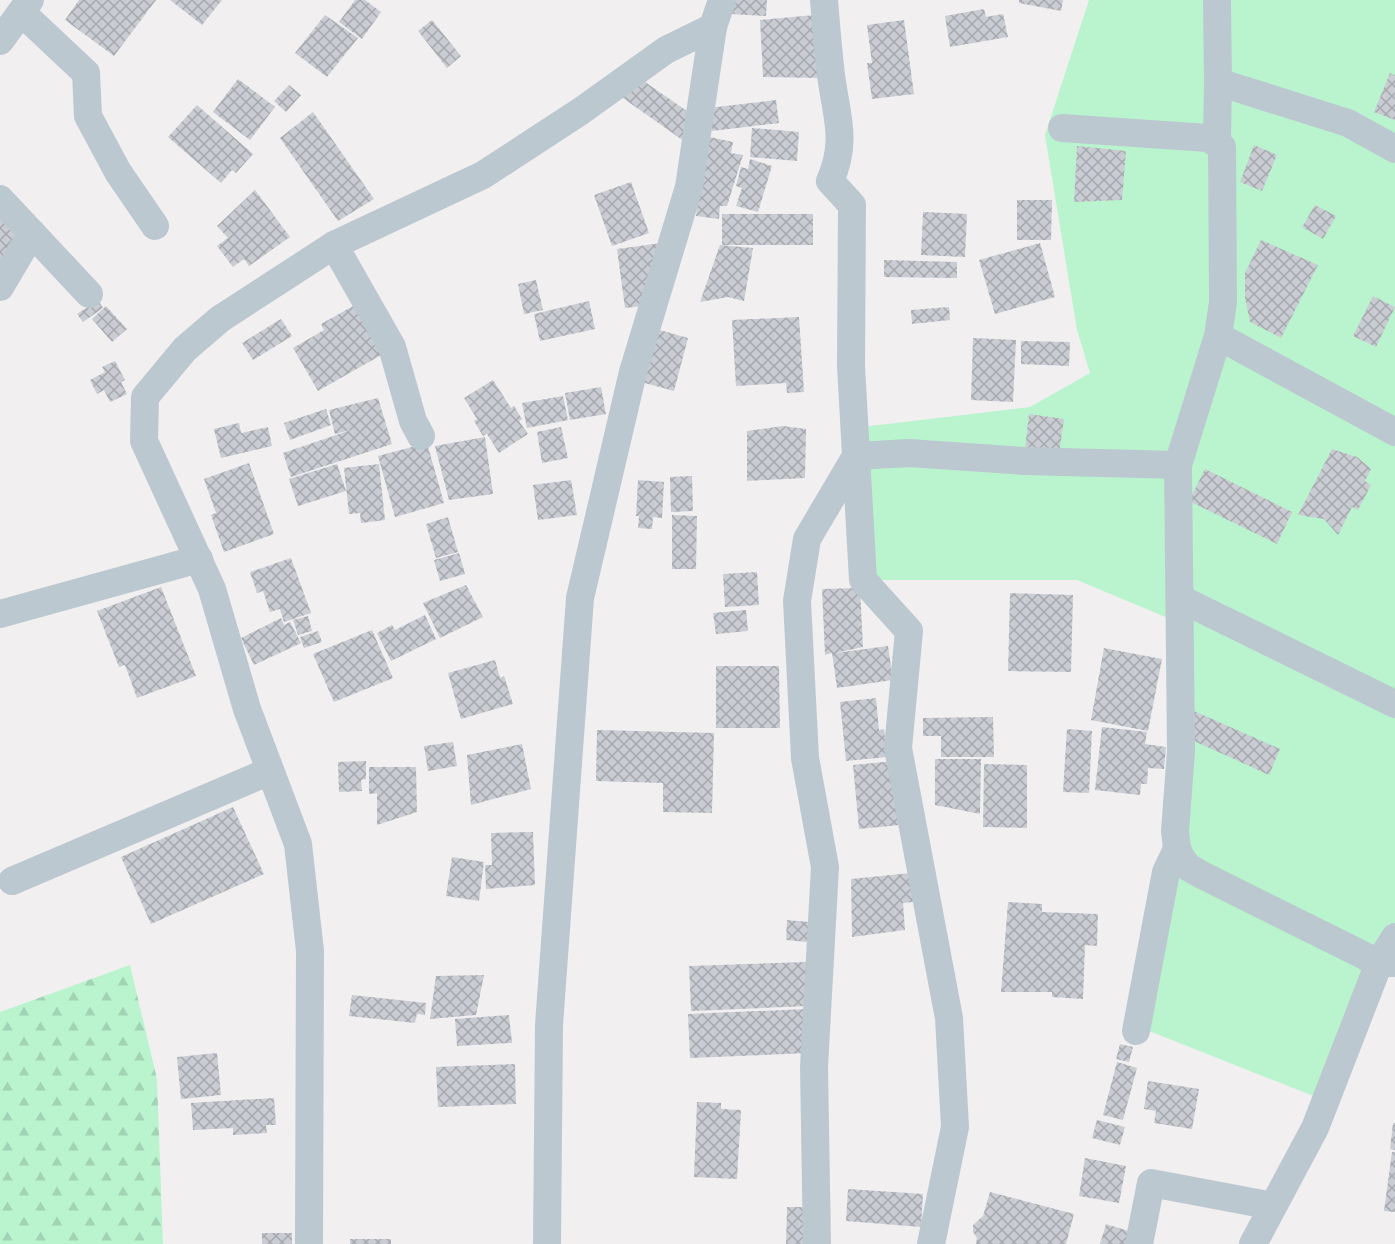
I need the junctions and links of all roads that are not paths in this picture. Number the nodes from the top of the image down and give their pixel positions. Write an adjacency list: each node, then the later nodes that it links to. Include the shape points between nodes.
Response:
1 (722, 0): 5 (street)
2 (824, 0): 20 (street, via 833,91 841,126 837,166 830,181 852,205 851,366)
3 (1216, 0): 7 (street)
4 (25, 6): 6 (street); 12 (street, via 86,73 88,116 118,172)
5 (713, 27): 14 (street, via 666,50 483,175); 34 (street, via 689,187 633,372 580,598 550,1014)
6 (0, 40)
7 (1218, 82): 9 (street); 10 (street, via 1348,123)
8 (1062, 128): 9 (street)
9 (1216, 141): 17 (street, via 1222,147 1223,290)
10 (1395, 149)
11 (0, 199): 13 (street)
12 (155, 226)
13 (32, 233): 15 (street); 16 (street)
14 (334, 244): 19 (street, via 392,347); 22 (street, via 220,319 185,349 145,398 144,441)
15 (0, 287)
16 (89, 294)
17 (1218, 336): 18 (street); 21 (street)
18 (1395, 432)
19 (421, 436)
20 (856, 456): 21 (street, via 909,453); 35 (street, via 807,539 797,602 806,758 825,867 814,1067); 36 (street, via 863,580 909,631 898,748 949,1018 955,1127)
21 (1178, 465): 23 (street)
22 (199, 559): 24 (street); 26 (street)
23 (1180, 599): 25 (street); 27 (street)
24 (0, 614)
25 (1395, 704)
26 (270, 771): 28 (street); 33 (street, via 298,844 310,951)
27 (1177, 849): 30 (street, via 1188,867 1202,875); 31 (street, via 1166,872)
28 (12, 881)
29 (1395, 937): 30 (street)
30 (1387, 963): 32 (street, via 1315,1128)
31 (1136, 1031)
32 (1273, 1206): 37 (street, via 1151,1183); 38 (street)
33 (309, 1244)
34 (547, 1244)
35 (817, 1244)
36 (931, 1244)
37 (1139, 1244)
38 (1252, 1244)

